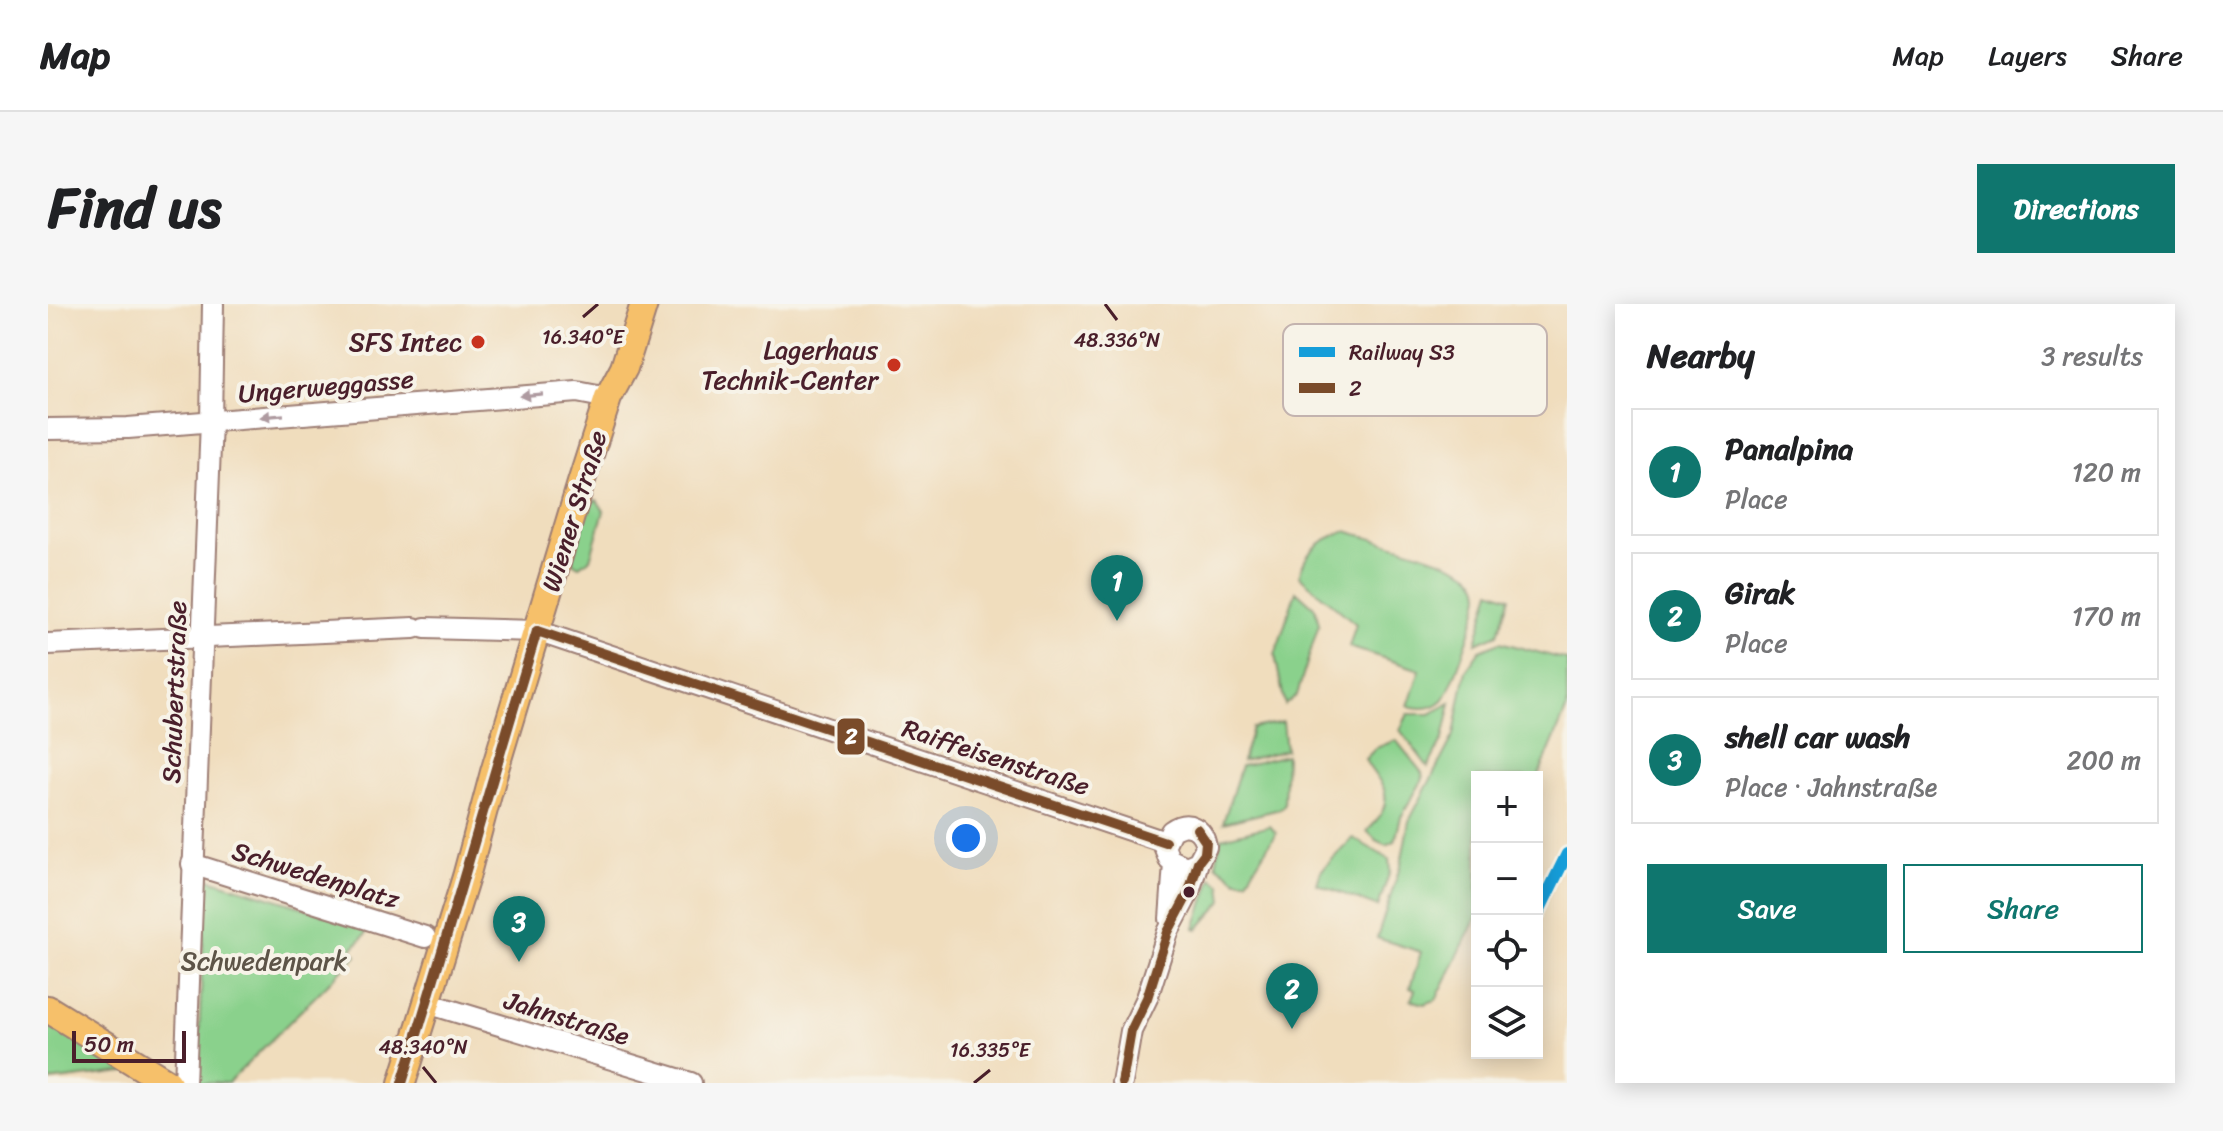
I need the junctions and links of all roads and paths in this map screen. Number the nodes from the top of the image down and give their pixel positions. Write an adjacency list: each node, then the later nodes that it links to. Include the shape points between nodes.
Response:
1 (213, 304): 5 (street, Schubertstraße)
2 (627, 304): 4 (main road, Wiener Straße, via 610,363)
3 (644, 304): 4 (main road, Wiener Straße, via 624,368)
4 (608, 398): 5 (street, Ungerweggasse, one-way to 5, via 577,392); 7 (main road, Wiener Straße)
5 (211, 421): 6 (street, Ungerweggasse); 8 (street, Schubertstraße)
6 (48, 429)
7 (537, 631): 8 (street, Raiffeisenstraße, via 419,628); 10 (street, Raiffeisenstraße); 16 (main road, Wiener Straße)
8 (202, 638): 9 (street, Raiffeisenstraße); 13 (street, Schubertstraße)
9 (48, 644)
10 (1165, 842): 11 (street, via 1178,826 1197,829 1206,847); 12 (street, via 1166,855)
11 (1198, 862): 12 (street, via 1186,867); 14 (street)
12 (1174, 863): 14 (street)
13 (192, 864): 15 (street, Schwedenplatz); 19 (street, Schubertstraße)
14 (1168, 932): 22 (street, via 1131,1031)
15 (425, 937)
16 (427, 1003): 20 (main road, Wiener Straße); 21 (street, Jahnstraße)
17 (48, 1009): 18 (main road)
18 (168, 1083)
19 (185, 1083)
20 (402, 1083)
21 (691, 1083)
22 (1122, 1083)

